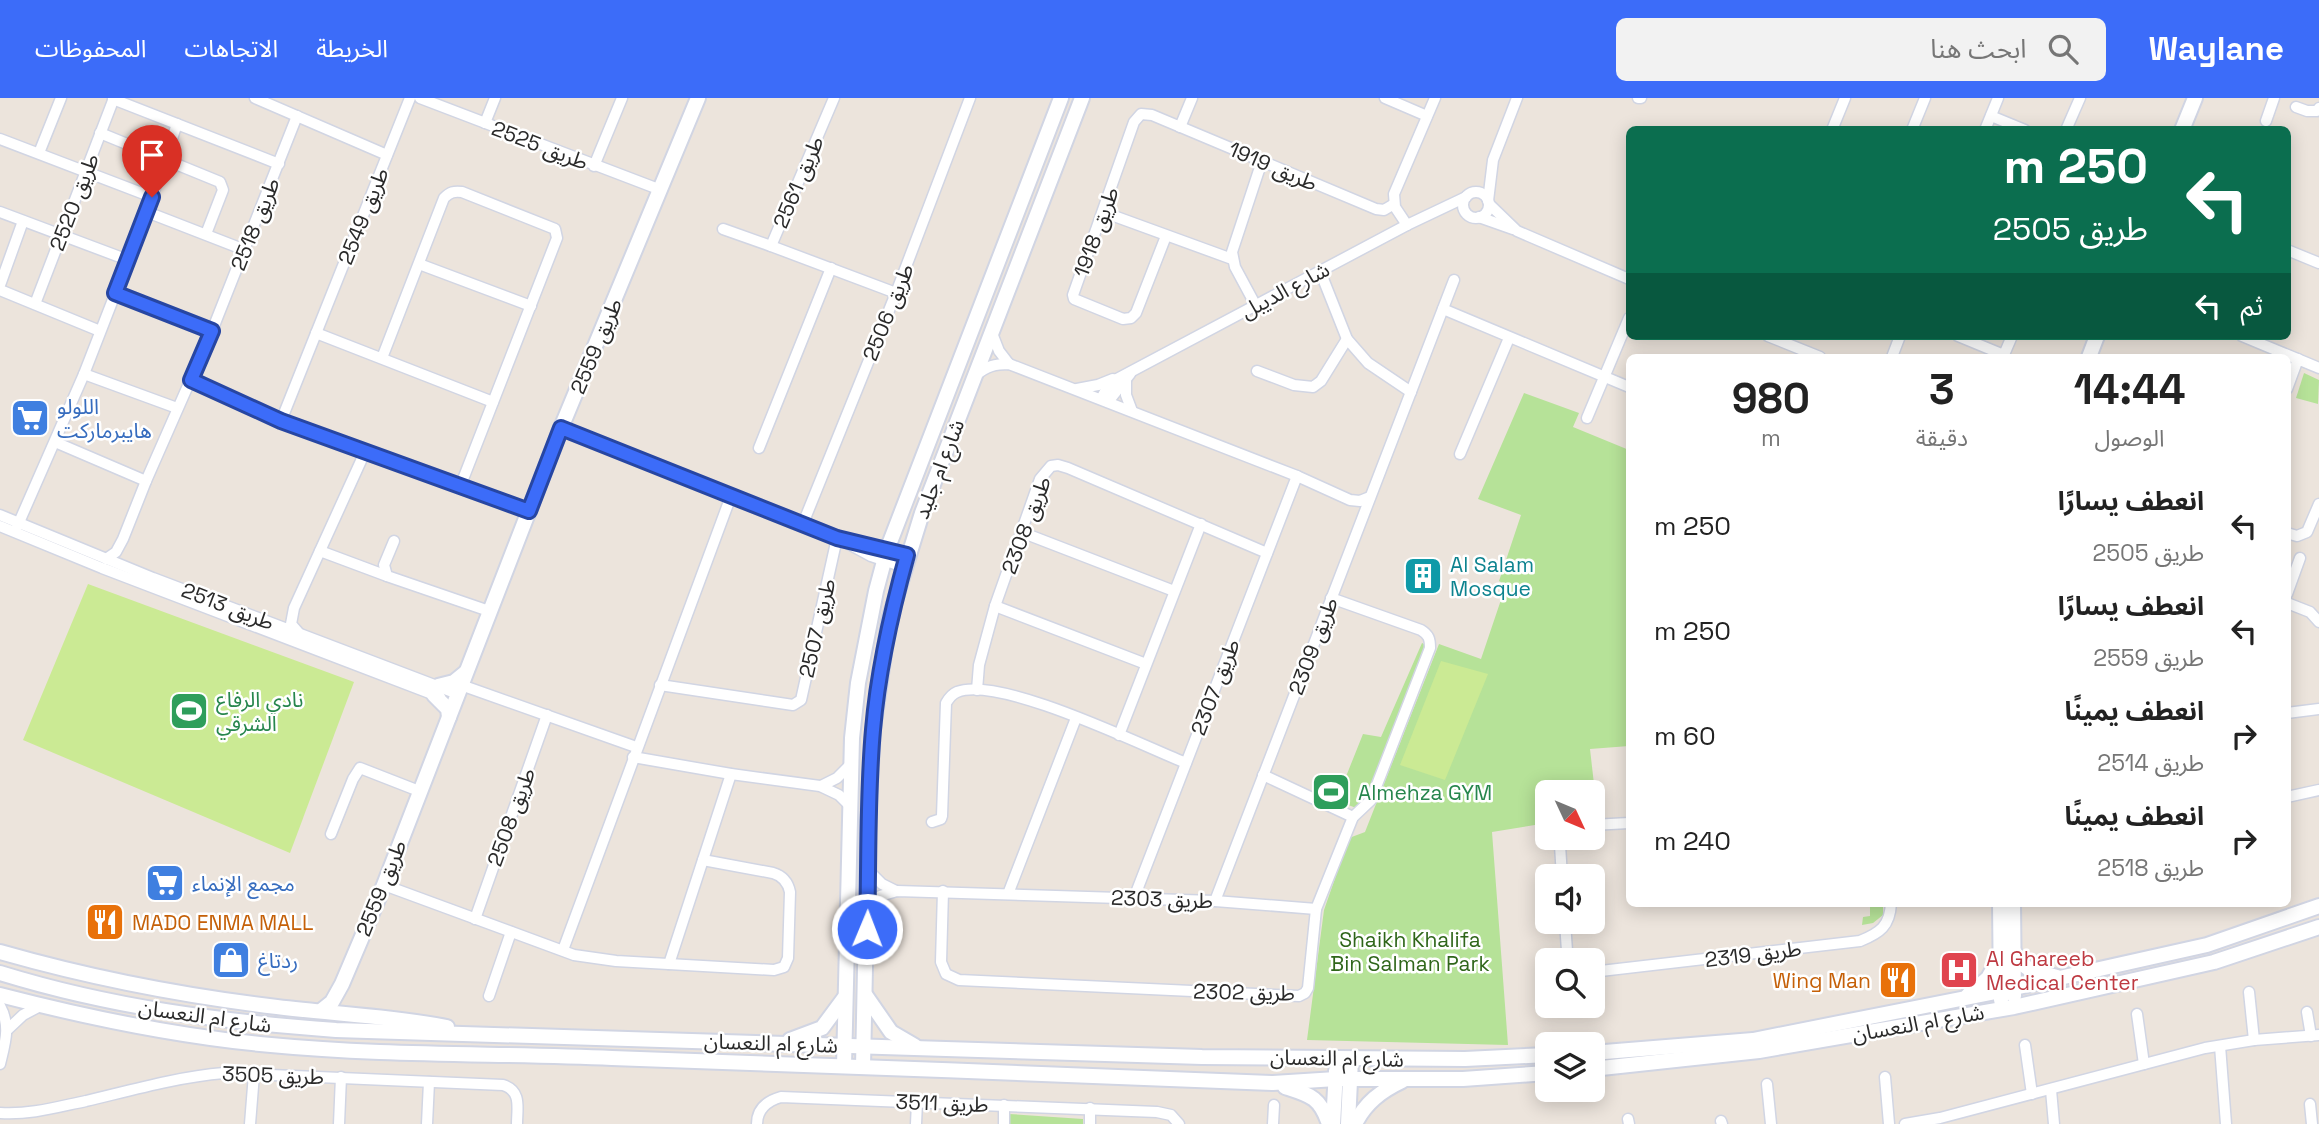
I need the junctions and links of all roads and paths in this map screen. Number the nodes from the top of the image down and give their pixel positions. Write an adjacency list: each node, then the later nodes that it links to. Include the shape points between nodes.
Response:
1 (61, 98): 41 (street)
2 (255, 98): 26 (street)
3 (410, 98): 42 (street, طريق 2549)
4 (421, 98): 30 (street, طريق 2525)
5 (495, 98): 30 (street)
6 (622, 98): 46 (street)
7 (698, 98): 49 (main road, طريق 2559)
8 (834, 98): 67 (street, طريق 2561)
9 (970, 98): 80 (street, طريق 2506)
10 (1061, 98): 143 (main road, شارع ام جليد)
11 (1082, 98): 89 (main road, شارع ام جليد)
12 (1192, 98): 38 (street)
13 (1385, 98): 27 (street)
14 (1435, 98): 27 (street)
15 (1517, 98): 47 (street)
16 (1845, 98): 32 (street)
17 (1925, 98): 33 (street)
18 (1998, 98): 28 (street)
19 (2080, 98): 36 (street)
20 (2195, 98): 37 (main road)
21 (2274, 98): 29 (street)
22 (114, 99): 31 (street, طريق 2520); 39 (street, طريق 2520)
23 (2296, 107): 24 (street, via 2307,111)
24 (2319, 108)
25 (1152, 115): 38 (street, طريق 1919); 57 (street, طريق 1918, via 1141,114 1134,122)
26 (297, 116): 42 (street); 45 (street, طريق 2518)
27 (1427, 116): 53 (street, via 1394,194)
28 (1990, 116): 34 (street); 35 (street)
29 (2266, 121)
30 (485, 123): 46 (street, طريق 2525)
31 (177, 124): 43 (street); 45 (street, طريق 2520)
32 (1834, 126)
33 (1914, 126)
34 (1986, 126)
35 (2015, 126)
36 (2068, 126)
37 (2184, 126)
38 (1180, 127): 44 (street, طريق 1919)
39 (100, 133): 43 (street); 48 (street, طريق 2520)
40 (0, 139): 41 (street)
41 (39, 153): 48 (street)
42 (387, 155): 88 (street, طريق 2549)
43 (165, 160): 51 (street); 64 (street, via 220,182 223,190)
44 (1262, 161): 53 (street, طريق 1919, via 1376,209); 70 (street)
45 (279, 164): 68 (street, طريق 2518)
46 (594, 166): 49 (street, طريق 2525)
47 (1490, 170): 50 (street); 52 (street)
48 (86, 171): 51 (street); 65 (street, طريق 2520)
49 (661, 190): 119 (main road, طريق 2559)
50 (1468, 195): 52 (street, via 1480,192); 54 (street, شارع الديبل); 58 (street, via 1463,206)
51 (152, 197): 56 (street)
52 (1489, 202): 59 (street); 63 (street)
53 (1394, 204): 61 (street)
54 (1438, 209): 58 (street); 61 (street, شارع الديبل)
55 (0, 212): 60 (street)
56 (147, 212): 64 (street); 71 (street)
57 (1103, 212): 66 (street); 66 (street, طريق 1918, via 1073,295 1079,302 1123,319 1136,313)
58 (1467, 214): 59 (street)
59 (1479, 217): 63 (street)
60 (23, 221): 65 (street); 78 (street)
61 (1407, 225): 75 (street, شارع الديبل)
62 (723, 229): 67 (street)
63 (1517, 231): 76 (street)
64 (206, 234): 68 (street)
65 (61, 235): 71 (street); 81 (street, طريق 2520)
66 (1166, 236): 70 (street)
67 (771, 246): 74 (street, طريق 2561)
68 (244, 250): 87 (street, طريق 2518)
69 (2291, 252): 73 (street)
70 (1232, 259): 83 (street)
71 (128, 260): 79 (street)
72 (419, 264): 82 (street); 82 (street, via 444,198 463,192 555,229 557,238); 99 (street)
73 (2319, 264)
74 (831, 268): 80 (street, طريق 2561); 121 (street)
75 (1320, 271): 83 (street, شارع الديبل); 91 (street)
76 (1626, 278)
77 (1454, 280): 84 (street, طريق 2309)
78 (0, 287): 81 (street)
79 (115, 293): 86 (street); 87 (street)
80 (896, 293): 135 (street, طريق 2506)
81 (35, 304): 86 (street)
82 (531, 306): 114 (street)
83 (1256, 306): 106 (street, شارع الديبل)
84 (1443, 309): 90 (street); 112 (street, طريق 2309)
85 (1626, 325): 107 (street)
86 (100, 331): 104 (street)
87 (212, 331): 109 (street, طريق 2518)
88 (316, 333): 99 (street); 118 (street, طريق 2549)
89 (992, 333): 101 (street); 105 (main road, شارع ام جليد)
90 (1509, 338): 107 (street); 123 (street)
91 (1348, 339): 103 (street, via 1313,387); 112 (street, via 1368,363)
92 (1778, 340): 95 (street)
93 (1967, 340): 96 (street)
94 (2252, 340): 97 (street)
95 (1813, 354)
96 (1999, 354)
97 (2286, 354)
98 (2291, 356): 100 (street)
99 (382, 358): 114 (street)
100 (2298, 359): 102 (street); 108 (street)
101 (1009, 363): 105 (street, via 995,364); 111 (street)
102 (2319, 368)
103 (1256, 371)
104 (84, 374): 115 (street); 120 (street)
105 (975, 375): 146 (main road, شارع ام جليد)
106 (1127, 375): 111 (street); 113 (street, شارع الديبل, via 1110,385); 116 (street, via 1126,395)
107 (1604, 377): 110 (street); 117 (street)
108 (2291, 378)
109 (191, 380): 115 (street, طريق 2518); 118 (street)
110 (1626, 386)
111 (1077, 390): 113 (street)
112 (1411, 392): 128 (street, طريق 2309)
113 (1105, 400): 116 (street)
114 (493, 402): 126 (street)
115 (177, 408): 125 (street, طريق 2518)
116 (1132, 411): 124 (street)
117 (1587, 418)
118 (281, 421): 122 (street)
119 (561, 428): 127 (street); 130 (main road, طريق 2559)
120 (55, 442): 125 (street); 136 (street)
121 (759, 448)
122 (365, 452): 126 (street); 141 (street)
123 (1460, 454)
124 (1297, 476): 128 (street, via 1350,500); 142 (street, طريق 2307)
125 (146, 481): 145 (street, طريق 2518, via 121,544)
126 (460, 487): 130 (street)
127 (731, 496): 135 (street); 161 (street)
128 (1370, 497): 150 (street, طريق 2309)
129 (2319, 504): 132 (street)
130 (529, 511): 154 (main road, طريق 2559)
131 (0, 515): 136 (street, طريق 2513)
132 (2316, 523): 138 (street, via 2303,534)
133 (1201, 524): 137 (street, طريق 2308, via 1054,465 1040,479); 142 (street, طريق 2308); 149 (street)
134 (0, 526): 136 (street, طريق 2513)
135 (803, 526): 139 (street)
136 (17, 527): 145 (street, طريق 2513); 157 (street, طريق 2513, via 102,568)
137 (1021, 532): 149 (street); 152 (street, طريق 2308)
138 (2291, 534)
139 (839, 539): 143 (street, via 858,550); 161 (street, طريق 2507, via 798,704)
140 (394, 541): 147 (street, via 384,565)
141 (320, 551): 147 (street); 153 (street)
142 (1267, 553): 172 (street, طريق 2307)
143 (885, 555): 146 (street); 173 (main road, شارع ام جليد, via 858,683)
144 (2300, 558): 148 (street)
145 (106, 559): 155 (street, طريق 2513)
146 (906, 561): 187 (main road, شارع ام جليد, via 889,620 873,729)
147 (387, 576): 154 (street)
148 (2291, 583)
149 (1174, 591): 159 (street)
150 (1331, 598): 175 (street, طريق 2309); 181 (street, طريق 2302, via 1421,630 1430,640 1371,800)
151 (2291, 605): 156 (street, via 2310,612)
152 (995, 606): 159 (street); 163 (street, طريق 2308)
153 (294, 608): 155 (street); 158 (street, via 292,627)
154 (489, 611): 160 (main road, طريق 2559)
155 (271, 622): 157 (street, طريق 2513)
156 (2319, 622)
157 (283, 632): 158 (street, طريق 2513); 162 (street, طريق 2513)
158 (299, 633): 162 (street, طريق 2513)
159 (1146, 664): 170 (street)
160 (468, 669): 162 (main road, via 458,680); 164 (main road, طريق 2559)
161 (660, 685): 171 (street)
162 (436, 690): 164 (street, طريق 2513); 168 (main road)
163 (977, 690): 169 (street, via 1014,695); 182 (street, via 958,692 946,703 942,816)
164 (458, 694): 167 (street, طريق 2513); 168 (main road, طريق 2559)
165 (2319, 709): 166 (street)
166 (2291, 712)
167 (547, 715): 171 (street, طريق 2513); 200 (street, طريق 2508)
168 (449, 717): 178 (main road, طريق 2559)
169 (1076, 718): 170 (street); 191 (street)
170 (1119, 735): 172 (street)
171 (635, 752): 174 (street); 203 (street)
172 (1186, 763): 192 (street, طريق 2307)
173 (850, 765): 176 (street); 180 (main road, شارع ام جليد)
174 (731, 774): 176 (street); 186 (street)
175 (1263, 775): 181 (street); 193 (street, طريق 2309)
176 (820, 786): 180 (street)
177 (2319, 790): 179 (street)
178 (419, 792): 185 (street, via 360,768); 188 (main road, طريق 2559)
179 (2291, 796)
180 (849, 805): 216 (main road, شارع ام جليد)
181 (1353, 817): 199 (street, طريق 2302)
182 (932, 822)
183 (1626, 823): 184 (street)
184 (1605, 824)
185 (331, 834)
186 (703, 860): 206 (street); 206 (street, via 784,879 790,892 788,961 775,970)
187 (869, 871): 189 (street); 195 (main road, شارع ام جليد)
188 (384, 885): 200 (street); 210 (main road, طريق 2559)
189 (897, 891): 190 (street, طريق 2303); 195 (street, طريق 2303, via 883,894)
190 (943, 891): 191 (street, طريق 2303); 199 (street, طريق 2302, via 941,962 946,974 959,980 1299,996 1308,988)
191 (1007, 894): 192 (street, طريق 2303)
192 (1134, 898): 193 (street, طريق 2303)
193 (1214, 901): 199 (street, طريق 2303)
194 (2319, 906): 209 (main road, شارع ام النعسان, via 2207,945)
195 (868, 907): 215 (main road, شارع ام جليد)
196 (1890, 907): 207 (street, طريق 2319, via 1884,927 1860,941)
197 (2001, 907): 204 (main road)
198 (2012, 907): 204 (main road)
199 (1316, 909)
200 (474, 919): 202 (street)
201 (2319, 927): 220 (main road, شارع ام النعسان, via 2214,962)
202 (511, 932): 203 (street); 214 (street)
203 (563, 950): 206 (street, via 616,961)
204 (2007, 950): 209 (main road, via 2024,967); 211 (main road); 217 (main road, via 1988,978)
205 (0, 952): 221 (main road, via 193,996)
206 (669, 964)
207 (1605, 970)
208 (0, 973): 226 (main road, شارع ام النعسان, via 63,991 211,1019 337,1030)
209 (2060, 978): 211 (main road, شارع ام النعسان)
210 (342, 984): 221 (main road, طريق 2559); 223 (main road, via 348,1003)
211 (2007, 989): 217 (main road, شارع ام النعسان); 220 (main road)
212 (2249, 992): 228 (street)
213 (0, 995): 219 (main road, شارع ام النعسان)
214 (489, 996)
215 (866, 996): 233 (main road, شارع ام جليد); 234 (main road, via 891,1032)
216 (845, 997): 229 (main road, via 822,1028); 232 (main road, شارع ام جليد)
217 (1964, 997): 235 (main road, شارع ام النعسان, via 1753,1040)
218 (0, 1006): 225 (street)
219 (40, 1006): 225 (street); 240 (main road, شارع ام النعسان, via 201,1037 338,1051)
220 (2008, 1008): 242 (main road, شارع ام النعسان, via 1759,1051)
221 (322, 1010): 223 (main road)
222 (2307, 1012): 227 (street)
223 (365, 1014): 226 (main road)
224 (2137, 1014): 239 (street)
225 (7, 1030): 238 (street)
226 (475, 1034): 229 (main road, شارع ام النعسان)
227 (2315, 1035): 228 (street)
228 (2255, 1040): 231 (street)
229 (782, 1043): 232 (main road, شارع ام النعسان)
230 (2025, 1045): 253 (street)
231 (2220, 1045): 239 (street); 278 (street)
232 (845, 1046): 233 (main road, شارع ام النعسان); 240 (main road, شارع ام جليد)
233 (864, 1046): 234 (main road, شارع ام النعسان); 241 (main road, شارع ام جليد)
234 (917, 1047): 237 (main road, شارع ام النعسان)
235 (1605, 1051)
236 (1535, 1056): 237 (main road, شارع ام النعسان)
237 (1344, 1059): 247 (main road)
238 (0, 1064)
239 (2144, 1064): 252 (street)
240 (844, 1066): 241 (main road, شارع ام النعسان)
241 (863, 1067): 250 (main road, شارع ام النعسان)
242 (1605, 1068)
243 (254, 1074): 245 (street, طريق 3505); 259 (street, طريق 3505, via 198,1075 48,1110); 261 (street)
244 (1535, 1074): 248 (main road, شارع ام النعسان)
245 (341, 1077): 249 (street, طريق 3505); 262 (street)
246 (1885, 1077): 275 (street)
247 (1343, 1079): 248 (main road, شارع ام النعسان); 250 (main road, شارع ام النعسان); 271 (main road); 272 (main road)
248 (1406, 1080): 273 (main road, via 1371,1100)
249 (429, 1082): 263 (street); 264 (street, طريق 3505, via 508,1086 518,1098)
250 (1273, 1083): 271 (main road, via 1310,1094)
251 (1767, 1084): 274 (street)
252 (2051, 1090): 253 (street); 277 (street)
253 (2032, 1094): 260 (street)
254 (917, 1102): 256 (street, طريق 3511); 265 (street, طريق 3511, via 781,1097 762,1107); 266 (street)
255 (2310, 1104): 279 (street)
256 (1004, 1105): 258 (street, طريق 3511); 267 (street)
257 (1274, 1105): 270 (street)
258 (1090, 1108): 268 (street); 269 (street, طريق 3511, via 1157,1112 1171,1115)
259 (0, 1113)
260 (1919, 1123): 276 (street)
261 (250, 1124)
262 (339, 1124)
263 (428, 1124)
264 (517, 1124)
265 (757, 1124)
266 (916, 1124)
267 (1004, 1124)
268 (1090, 1124)
269 (1179, 1124)
270 (1273, 1124)
271 (1331, 1124)
272 (1348, 1124)
273 (1355, 1124)
274 (1771, 1124)
275 (1889, 1124)
276 (1905, 1124)
277 (2054, 1124)
278 (2226, 1124)
279 (2312, 1124)

